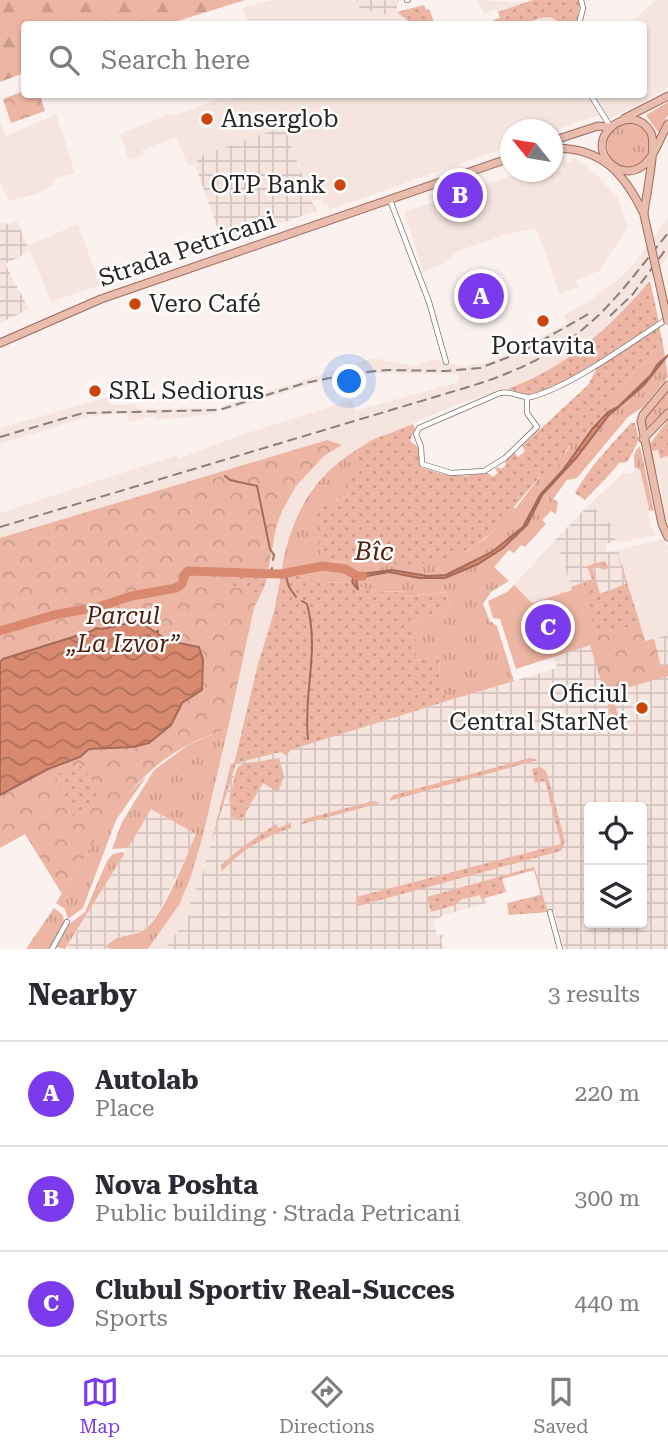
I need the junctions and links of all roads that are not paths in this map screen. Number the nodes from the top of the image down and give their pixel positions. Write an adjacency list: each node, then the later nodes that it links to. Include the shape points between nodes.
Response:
1 (580, 0): 2 (street)
2 (580, 21)
3 (668, 96): 5 (main road)
4 (592, 98): 7 (street)
5 (619, 121): 7 (main road); 10 (main road, via 642,123 652,134)
6 (668, 124): 10 (main road)
7 (610, 127): 8 (main road, via 598,126); 12 (main road, via 603,150)
8 (563, 137)
9 (563, 148): 12 (main road, via 588,153)
10 (654, 150): 12 (main road, via 638,169 624,171); 14 (main road)
11 (500, 161): 13 (main road, Strada Petricani)
12 (612, 166): 14 (main road)
13 (389, 199): 16 (main road, Strada Petricani, via 94,301); 17 (street, via 429,302)
14 (644, 214): 15 (main road, bridge)
15 (668, 320): 19 (street, via 575,377)
16 (0, 344)
17 (446, 362)
18 (668, 385): 22 (main road, via 643,415)
19 (527, 398): 19 (street, via 527,413 537,428 491,468 458,474 422,464 419,428 500,393)
20 (668, 413): 21 (main road)
21 (655, 427): 22 (main road); 23 (main road)
22 (643, 439): 23 (main road)
23 (645, 449): 24 (main road)
24 (665, 526): 25 (main road)
25 (668, 537)
26 (550, 912): 29 (street)
27 (67, 922): 28 (street)
28 (51, 949)
29 (560, 949)

